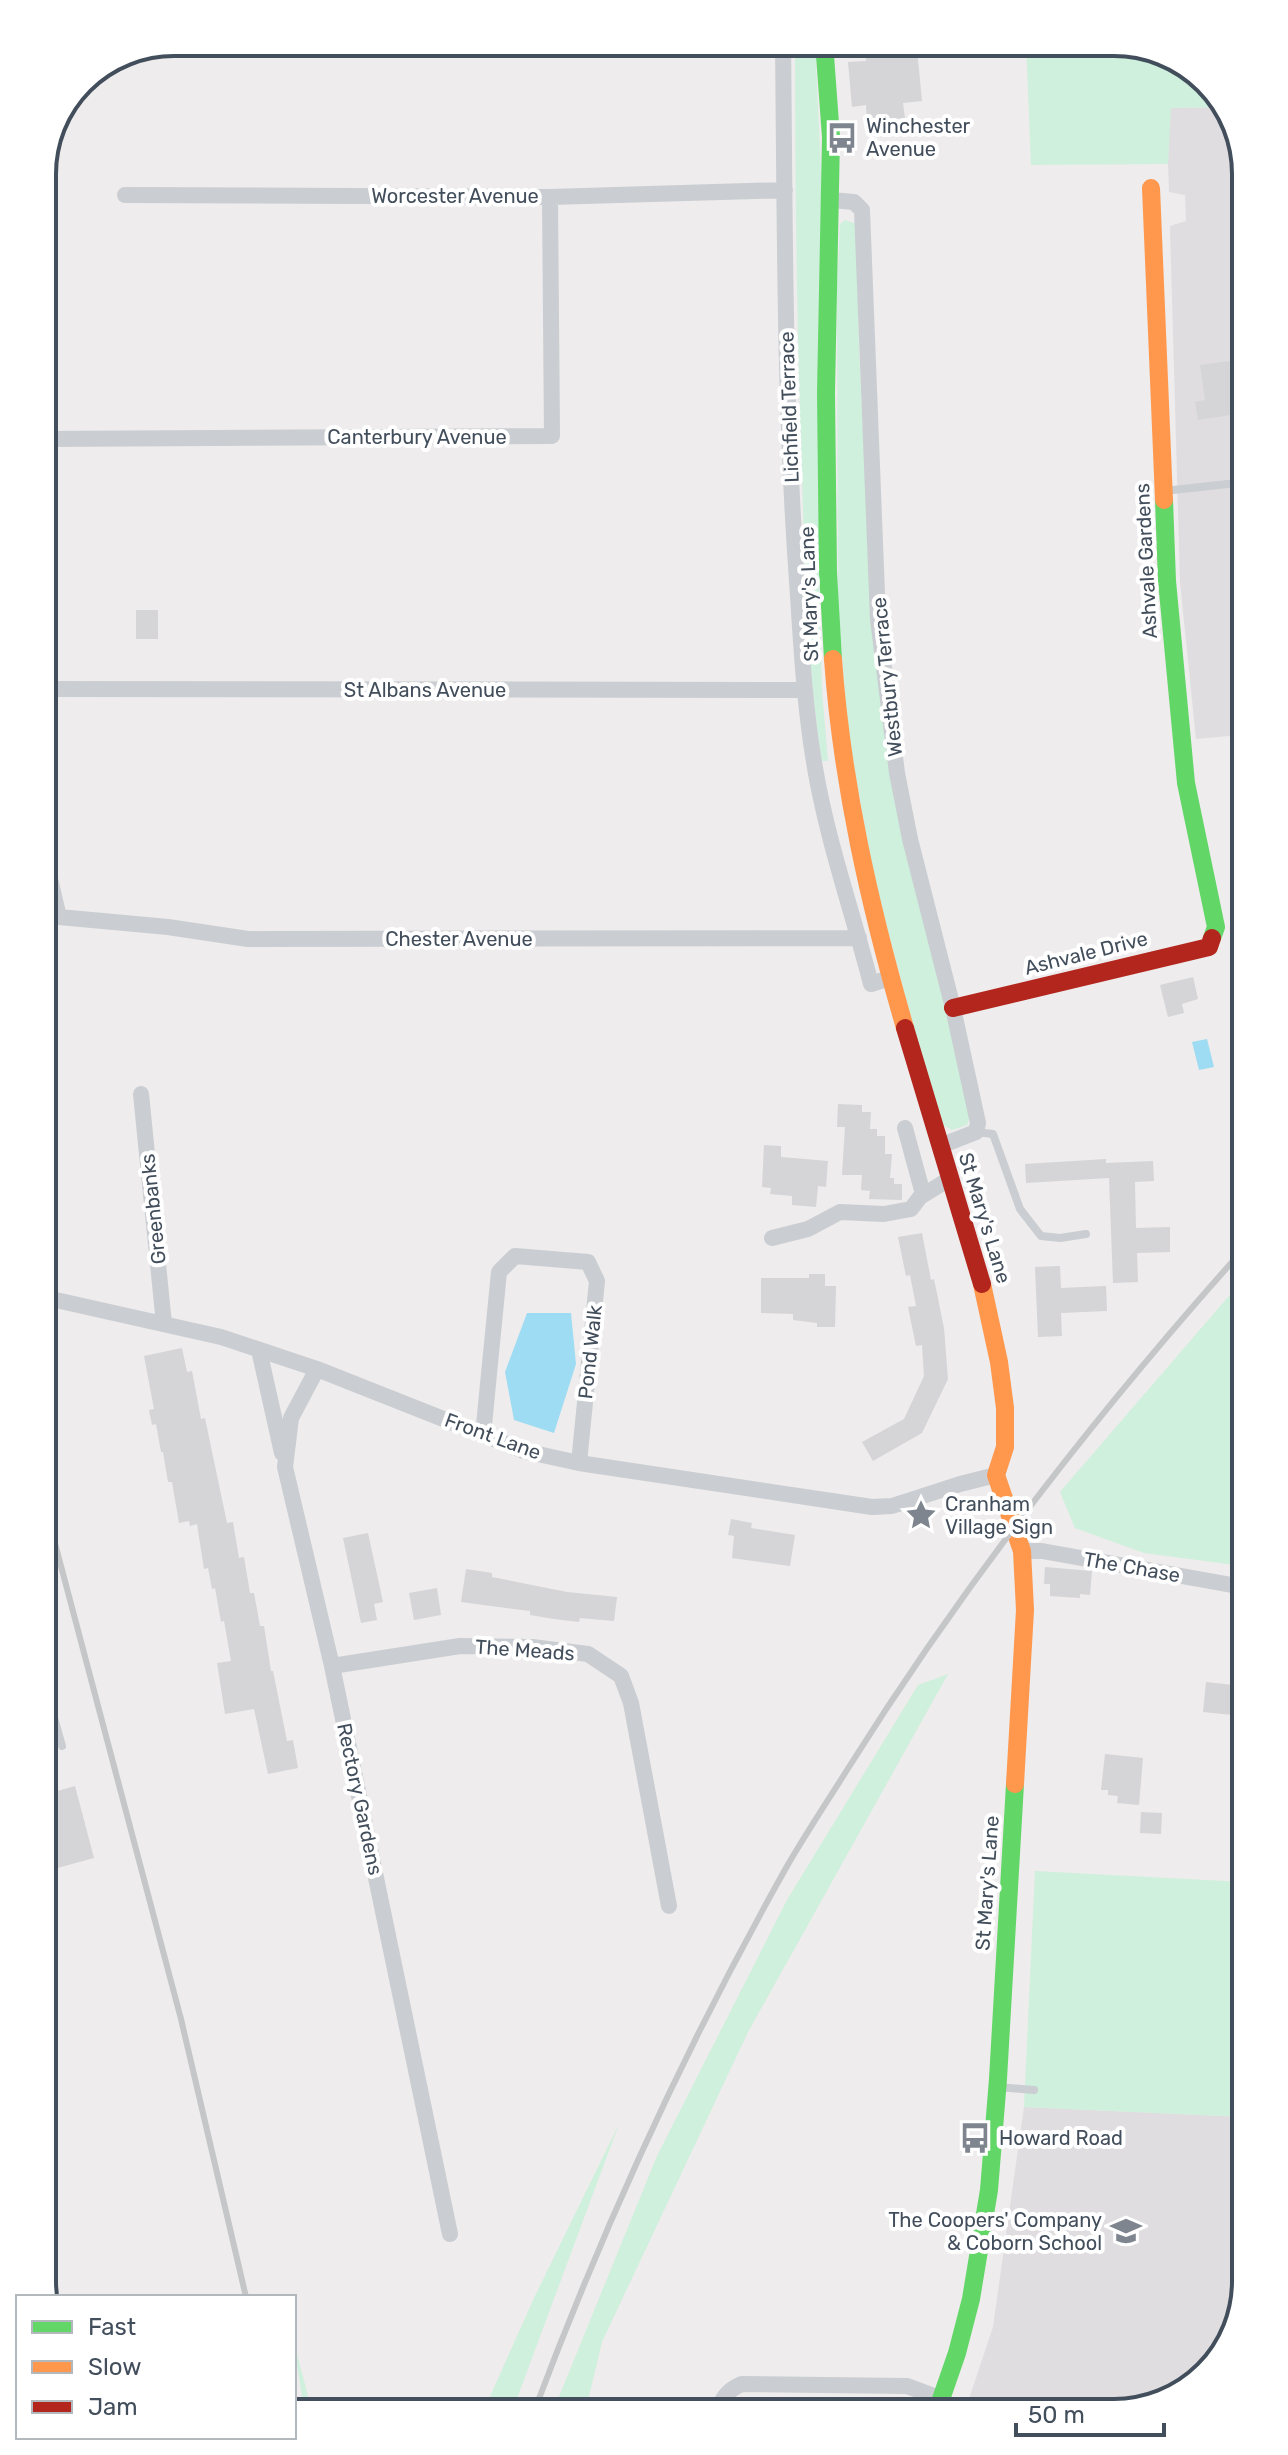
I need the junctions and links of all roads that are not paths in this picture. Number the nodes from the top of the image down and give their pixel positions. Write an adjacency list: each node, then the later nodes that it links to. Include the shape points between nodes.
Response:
1 (783, 56): 4 (street, Lichfield Terrace)
2 (825, 56): 7 (main road, St Mary's Lane)
3 (1151, 188): 10 (main road, Ashvale Gardens)
4 (785, 190): 6 (street, Worcester Avenue); 12 (street, Lichfield Terrace, via 787,377)
5 (125, 195): 6 (street, Worcester Avenue)
6 (550, 197): 8 (street, Canterbury Avenue, via 552,436)
7 (831, 200): 16 (main road, St Mary's Lane, via 826,389 832,649 859,854); 17 (street, Westbury Terrace, via 854,202 862,210 878,619 907,826)
8 (56, 439)
9 (1232, 484): 10 (lane)
10 (1164, 491): 14 (main road, Ashvale Gardens, via 1186,783)
11 (56, 689): 12 (street, St Albans Avenue)
12 (805, 690): 15 (street, Lichfield Terrace, via 825,815)
13 (56, 904): 15 (street, Chester Avenue, via 59,917 248,939)
14 (1216, 927): 17 (main road, Ashvale Drive, via 1209,947)
15 (859, 938): 16 (street, Lichfield Terrace, via 871,984)
16 (890, 978): 21 (main road, St Mary's Lane)
17 (953, 1008): 20 (street, Westbury Terrace, via 977,1115)
18 (141, 1094): 27 (street, Greenbanks)
19 (905, 1128): 23 (street)
20 (976, 1132): 21 (street); 24 (lane, via 993,1134 1020,1209 1041,1236)
21 (940, 1146): 22 (main road, St Mary's Lane)
22 (951, 1178): 23 (street); 33 (main road, St Mary's Lane, via 998,1354 1006,1443)
23 (923, 1194): 25 (street, via 911,1209 840,1212 808,1229)
24 (1086, 1234)
25 (772, 1238)
26 (56, 1300): 27 (street, Front Lane)
27 (164, 1324): 28 (street, Front Lane)
28 (259, 1350): 29 (street, Front Lane); 32 (street)
29 (317, 1369): 30 (street, Front Lane); 32 (street, Rectory Gardens, via 291,1418)
30 (483, 1435): 31 (street, Front Lane); 31 (street, Pond Walk, via 499,1272 515,1256 588,1262 597,1281)
31 (579, 1463): 33 (street, Front Lane, via 872,1507 892,1506)
32 (285, 1467): 36 (street, Rectory Gardens)
33 (996, 1475): 34 (main road, St Mary's Lane)
34 (1022, 1551): 35 (street, The Chase); 40 (main road, St Mary's Lane, via 1024,1625)
35 (1232, 1585)
36 (332, 1666): 39 (street, The Meads, via 460,1646 532,1647 588,1654 621,1676 631,1703); 42 (street, Rectory Gardens)
37 (56, 1725): 38 (lane)
38 (62, 1746)
39 (669, 1906)
40 (997, 2087): 41 (lane); 45 (main road, St Mary's Lane, via 974,2292)
41 (1034, 2090)
42 (450, 2234)
43 (722, 2399): 44 (street, via 742,2384 907,2386)
44 (935, 2399)
45 (942, 2399)

